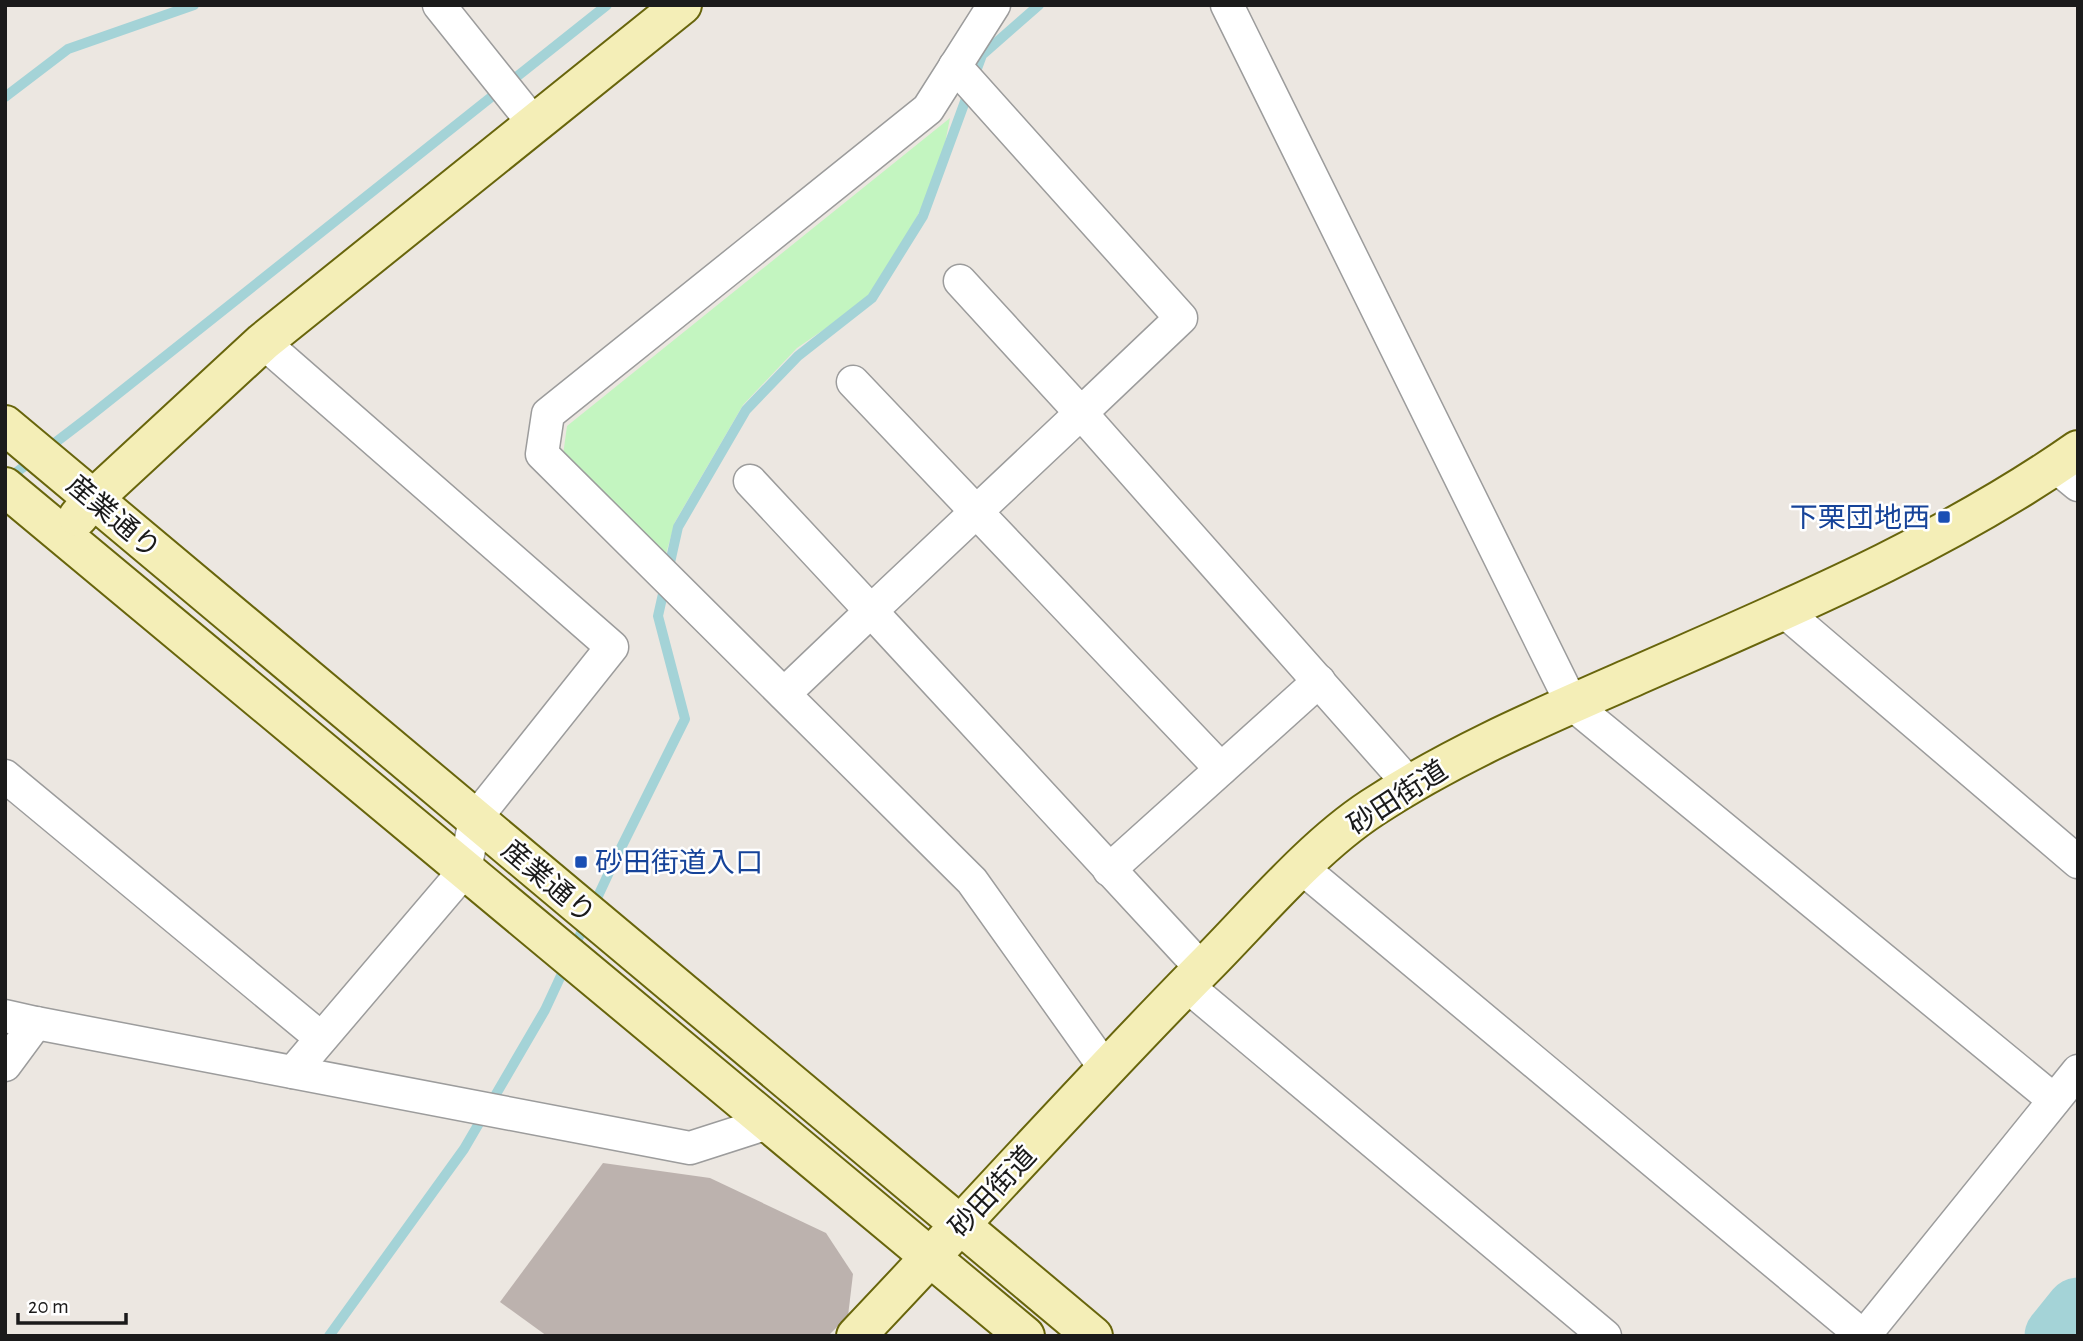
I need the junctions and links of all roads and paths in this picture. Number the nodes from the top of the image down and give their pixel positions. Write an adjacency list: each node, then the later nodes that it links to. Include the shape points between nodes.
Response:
1 (439, 5): 6 (street)
2 (682, 5): 6 (street)
3 (994, 5): 5 (street)
4 (1227, 5): 22 (street)
5 (955, 66): 10 (street, via 1181,318); 21 (street, via 928,109 548,414 542,454)
6 (535, 125): 8 (street)
7 (960, 281): 10 (street)
8 (264, 342): 15 (street); 26 (street, via 612,648)
9 (853, 382): 16 (street)
10 (1081, 413): 16 (street); 20 (street)
11 (5, 425): 15 (street, 産業通り)
12 (2070, 467): 19 (street, 砂田街道)
13 (750, 481): 18 (street)
14 (5, 487): 17 (street, 産業通り)
15 (93, 499): 17 (street); 26 (street, 産業通り)
16 (975, 513): 18 (street); 23 (street)
17 (63, 535): 29 (street, 産業通り)
18 (871, 611): 21 (street); 30 (street)
19 (1784, 611): 22 (street, 砂田街道); 27 (street)
20 (1319, 681): 23 (street); 25 (street)
21 (784, 694): 36 (street, via 972,881)
22 (1572, 704): 25 (street, 砂田街道, via 1443,764); 39 (street)
23 (1221, 769): 30 (street)
24 (5, 776): 34 (street)
25 (1410, 785): 28 (street, 砂田街道, via 1368,810)
26 (475, 819): 29 (street); 41 (street, 産業通り)
27 (2078, 862)
28 (1302, 867): 31 (street, 砂田街道); 47 (street)
29 (465, 870): 34 (street); 40 (street, 産業通り)
30 (1109, 870): 31 (street)
31 (1194, 977): 36 (street, 砂田街道); 46 (street)
32 (5, 1016): 33 (street)
33 (36, 1024): 35 (street); 38 (street)
34 (321, 1038): 38 (street)
35 (5, 1065)
36 (1105, 1068): 41 (street, 砂田街道)
37 (2078, 1071): 39 (street)
38 (293, 1072): 40 (street, via 690,1148)
39 (2054, 1100): 47 (street)
40 (768, 1123): 42 (street, 産業通り)
41 (960, 1226): 42 (street, 砂田街道); 45 (street, 産業通り)
42 (931, 1258): 43 (street, 砂田街道); 44 (street, 産業通り)
43 (856, 1336)
44 (1025, 1336)
45 (1093, 1336)
46 (1605, 1336)
47 (1863, 1336)

